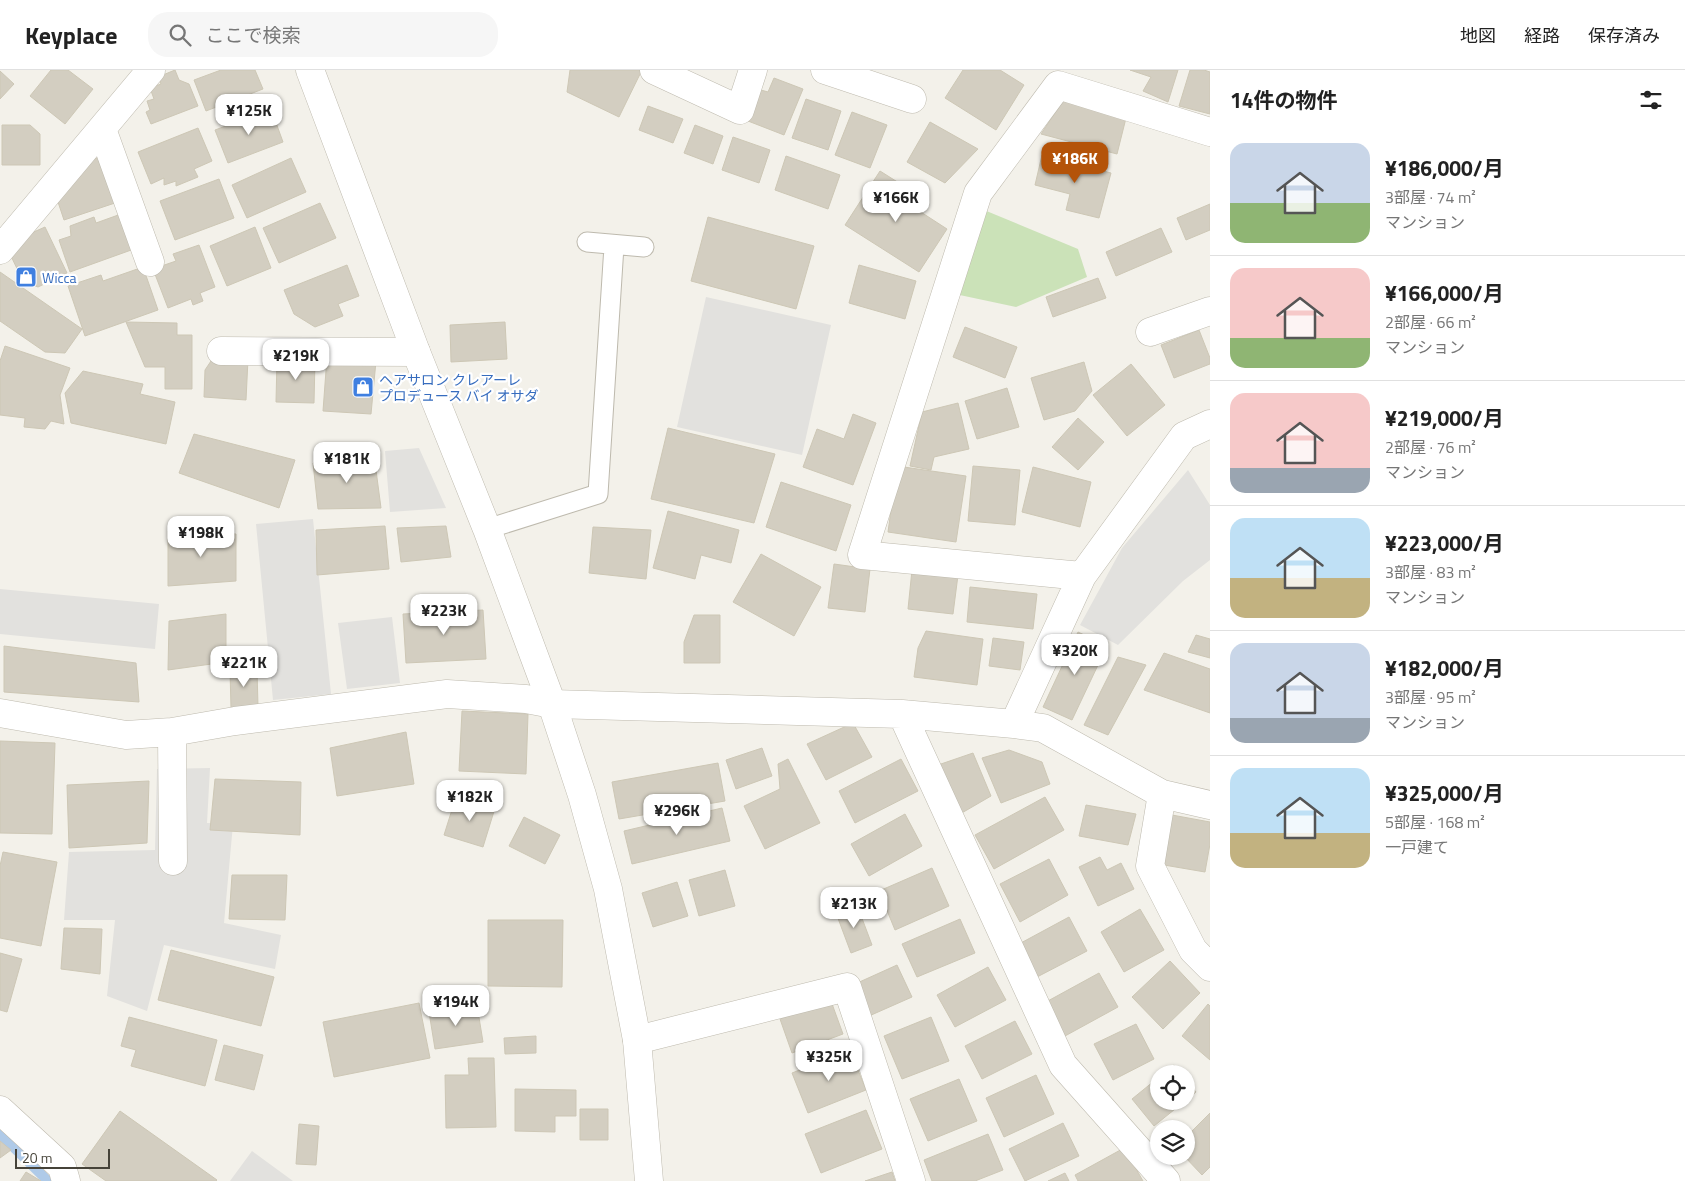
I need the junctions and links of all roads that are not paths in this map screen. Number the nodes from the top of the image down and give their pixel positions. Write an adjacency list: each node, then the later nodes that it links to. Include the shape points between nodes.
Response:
1 (151, 70): 8 (street)
2 (310, 70): 18 (street)
3 (654, 70): 4 (street, via 740,110)
4 (753, 70)
5 (825, 70): 7 (street)
6 (1063, 77): 9 (street); 21 (street, via 978,193 862,555)
7 (912, 99)
8 (102, 129): 13 (street); 14 (street)
9 (1210, 132)
10 (587, 242): 11 (lane)
11 (614, 246): 12 (lane); 20 (lane, via 598,494)
12 (644, 247)
13 (0, 250)
14 (150, 262)
15 (1210, 311): 16 (street)
16 (1150, 332)
17 (221, 351): 18 (street)
18 (416, 352): 20 (street)
19 (1210, 424): 21 (street, via 1184,436)
20 (487, 529): 22 (street)
21 (1082, 576): 25 (street)
22 (552, 704): 24 (street); 26 (street, via 526,699 447,694); 31 (street, via 608,889)
23 (0, 714): 26 (street, via 126,735)
24 (902, 714): 25 (street); 36 (street, via 1063,1065)
25 (1014, 724): 27 (street, via 1043,728)
26 (172, 732): 29 (street)
27 (1162, 794): 28 (street); 30 (street, via 1150,866 1193,950)
28 (1210, 805)
29 (173, 861)
30 (1210, 968)
31 (637, 1040): 34 (street); 35 (street, via 847,987)
32 (0, 1110): 33 (street, via 62,1167)
33 (66, 1181)
34 (648, 1181)
35 (911, 1181)
36 (1166, 1181)

